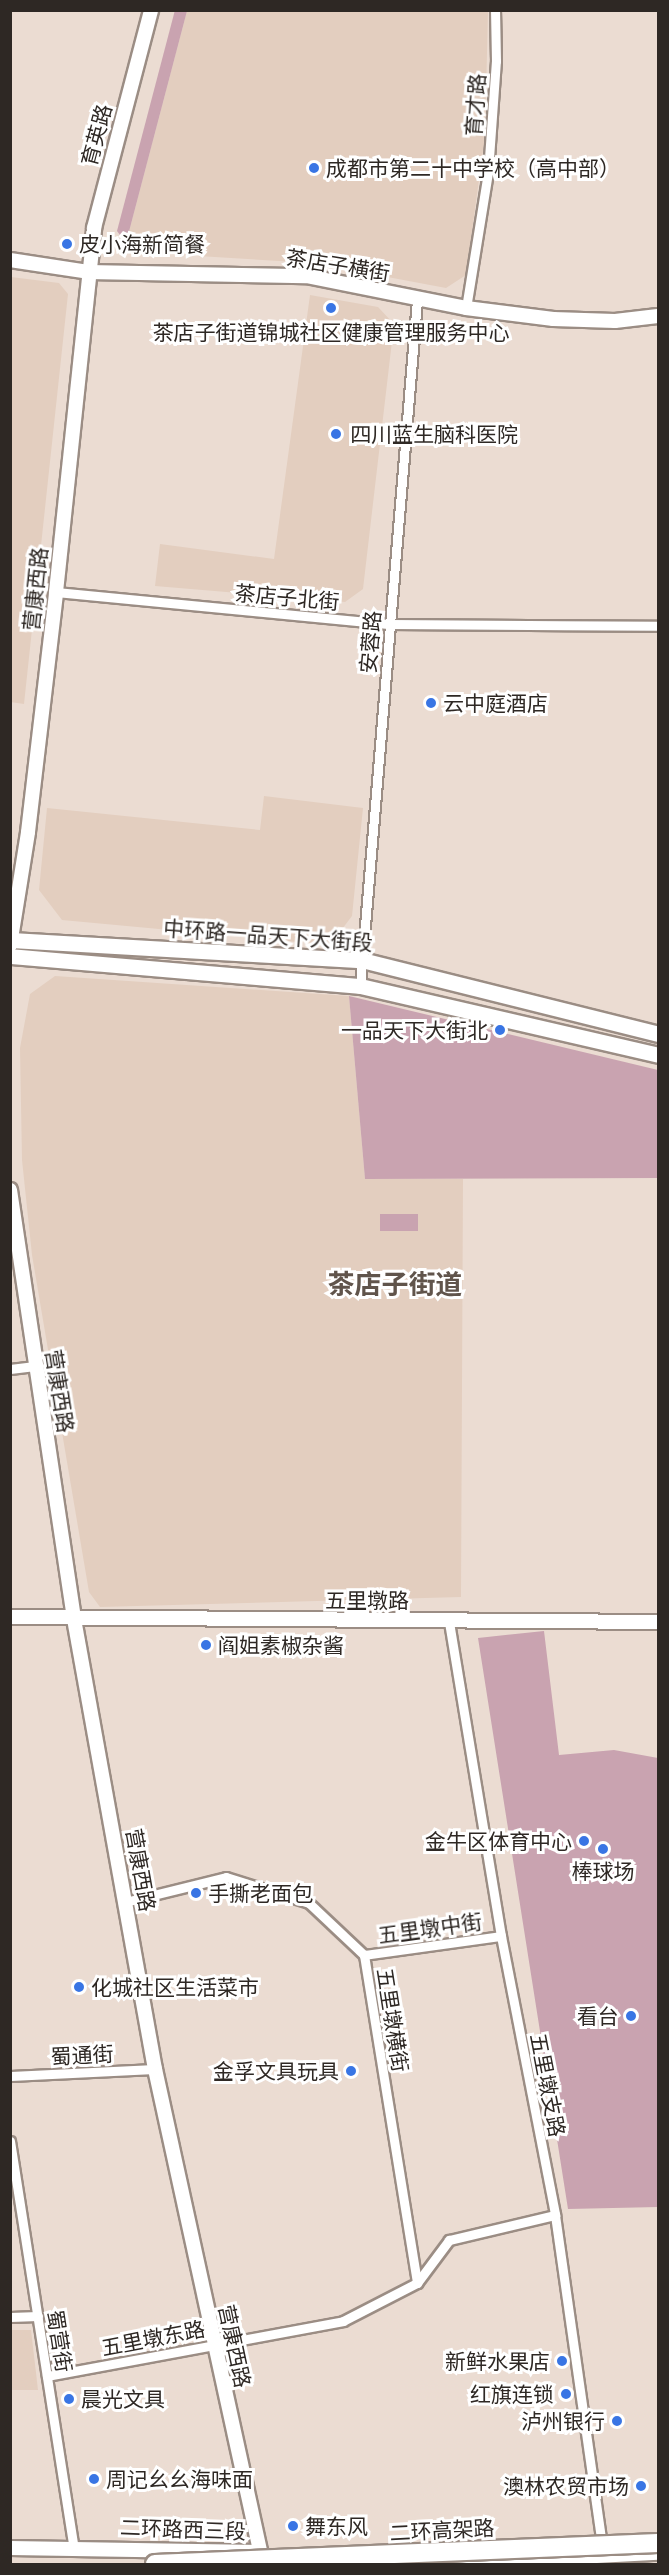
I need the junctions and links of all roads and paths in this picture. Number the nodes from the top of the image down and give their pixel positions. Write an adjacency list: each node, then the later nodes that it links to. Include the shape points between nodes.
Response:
1 (151, 10): 4 (street, 育英路, via 94,228)
2 (495, 10): 6 (street, 育才路, via 496,61 488,172)
3 (10, 260): 4 (street, 茶店子横街)
4 (88, 272): 5 (street, 茶店子横街, via 306,276); 8 (street, 营康西路)
5 (417, 300): 6 (street, 茶店子横街); 9 (street, 安蓉路)
6 (466, 308): 7 (street, 茶店子横街, via 588,321)
7 (658, 316)
8 (56, 592): 9 (street, 茶店子北街); 11 (street, 营康西路)
9 (390, 624): 10 (street, 茶店子北街); 13 (street, 安蓉路)
10 (658, 626)
11 (11, 942): 13 (main road, 中环路一品天下大街段)
12 (10, 956): 14 (main road, 中环路一品天下大街段)
13 (362, 960): 14 (street, 安蓉路); 15 (main road, 中环路一品天下大街段)
14 (360, 986): 16 (main road, 中环路一品天下大街段)
15 (658, 1034)
16 (658, 1054)
17 (10, 1190): 18 (street, 营康西路)
18 (35, 1366): 19 (street); 21 (street, 营康西路)
19 (10, 1369)
20 (10, 1617): 21 (street, 五里墩路)
21 (74, 1619): 22 (street, 五里墩路); 24 (street, 营康西路)
22 (449, 1622): 23 (street, 五里墩路); 25 (street, 五里墩支路)
23 (658, 1622)
24 (125, 1902): 26 (street, 五里墩横街, via 226,1877 309,1903); 27 (street, 营康西路)
25 (501, 1936): 26 (street, 五里墩中街); 30 (street, 五里墩支路)
26 (364, 1954): 31 (street, 五里墩横街)
27 (155, 2069): 28 (street, 蜀通街); 34 (street, 营康西路)
28 (10, 2076)
29 (10, 2141): 32 (street, 蜀营街)
30 (555, 2215): 31 (street, 五里墩东路, via 449,2240); 41 (street, 五里墩支路)
31 (417, 2283): 34 (street, 五里墩东路, via 343,2321)
32 (38, 2316): 33 (street); 35 (street, 蜀营街)
33 (10, 2317)
34 (213, 2346): 35 (street, 五里墩东路); 39 (street, 营康西路)
35 (47, 2376): 38 (street, 蜀营街)
36 (658, 2543): 42 (highway, 二环高架路, bridge)
37 (10, 2548): 38 (street, 二环路西三段)
38 (74, 2548): 39 (street, 二环路西三段)
39 (260, 2552): 43 (street, 二环路西三段)
40 (658, 2553): 41 (street)
41 (603, 2556): 44 (street)
42 (155, 2565)
43 (354, 2565)
44 (445, 2565)

